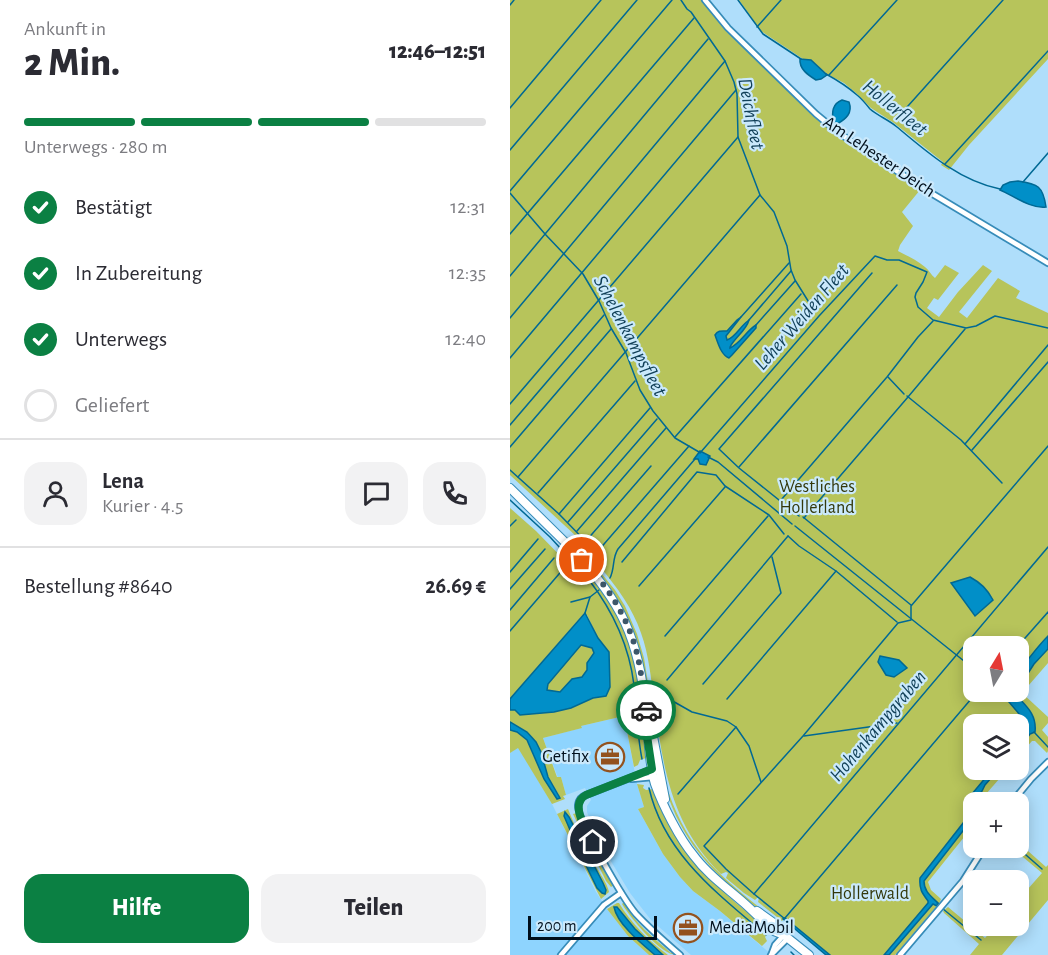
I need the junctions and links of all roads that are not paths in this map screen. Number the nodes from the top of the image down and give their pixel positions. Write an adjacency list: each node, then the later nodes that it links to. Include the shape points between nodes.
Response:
1 (705, 0): 2 (street, Am Lehester Deich, via 728,28 839,133)
2 (1048, 263)
3 (510, 488): 5 (main road)
4 (510, 494): 5 (main road)
5 (521, 500): 7 (main road, via 572,549 618,606 639,663 646,729)
6 (1048, 762): 8 (street)
7 (656, 772): 10 (street, via 586,795 578,803 585,826); 11 (main road, via 669,815 693,856 756,916)
8 (1020, 792)
9 (978, 858): 16 (street)
10 (621, 893): 13 (street, via 604,905); 14 (street, via 650,928)
11 (786, 937): 12 (street); 15 (main road)
12 (771, 954)
13 (561, 955)
14 (680, 955)
15 (809, 955)
16 (900, 955)

